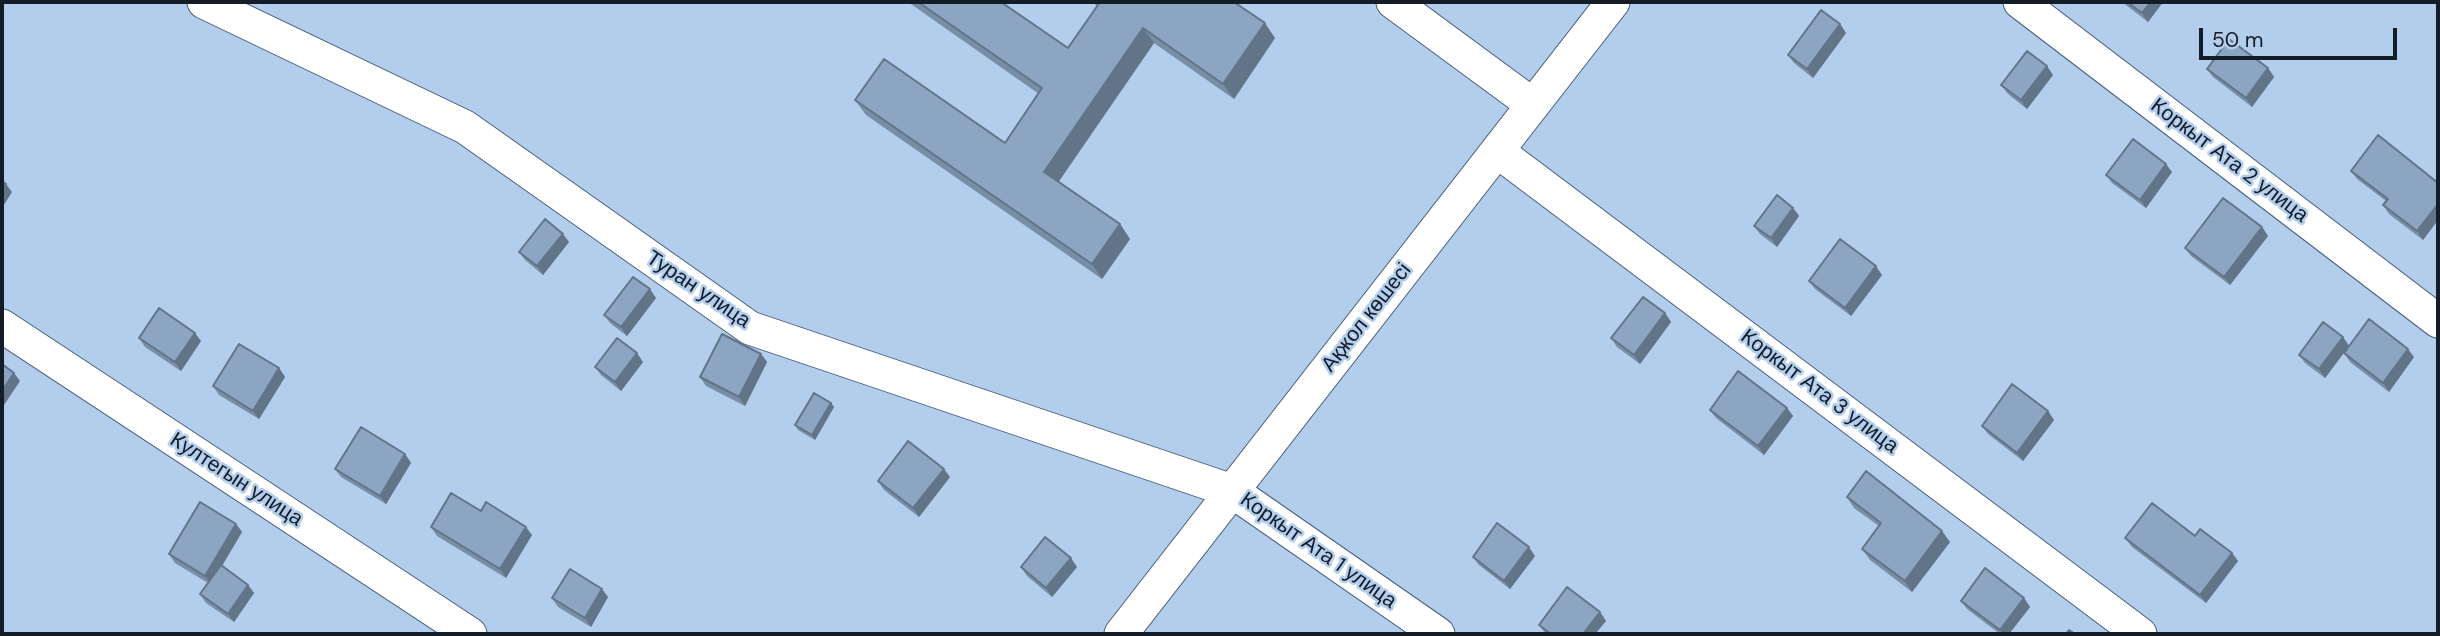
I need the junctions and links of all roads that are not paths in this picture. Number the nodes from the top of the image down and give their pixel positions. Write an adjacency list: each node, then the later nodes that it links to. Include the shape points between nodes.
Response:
1 (204, 2): 9 (street, Туран улица, via 465,127 750,328)
2 (1393, 2): 5 (street)
3 (1613, 2): 5 (street, Ақжол көшесі)
4 (2020, 2): 7 (street, Коркыт Ата 2 улица)
5 (1533, 105): 6 (street, Ақжол көшесі)
6 (1497, 151): 9 (street, Ақжол көшесі); 13 (street, Коркыт Ата 3 улица)
7 (2438, 321)
8 (2, 326): 10 (street, Култегын улица)
9 (1232, 491): 11 (street, Ақжол көшесі); 12 (street, Коркыт Ата 1 улица)
10 (470, 634)
11 (1121, 634)
12 (1438, 634)
13 (2140, 634)

